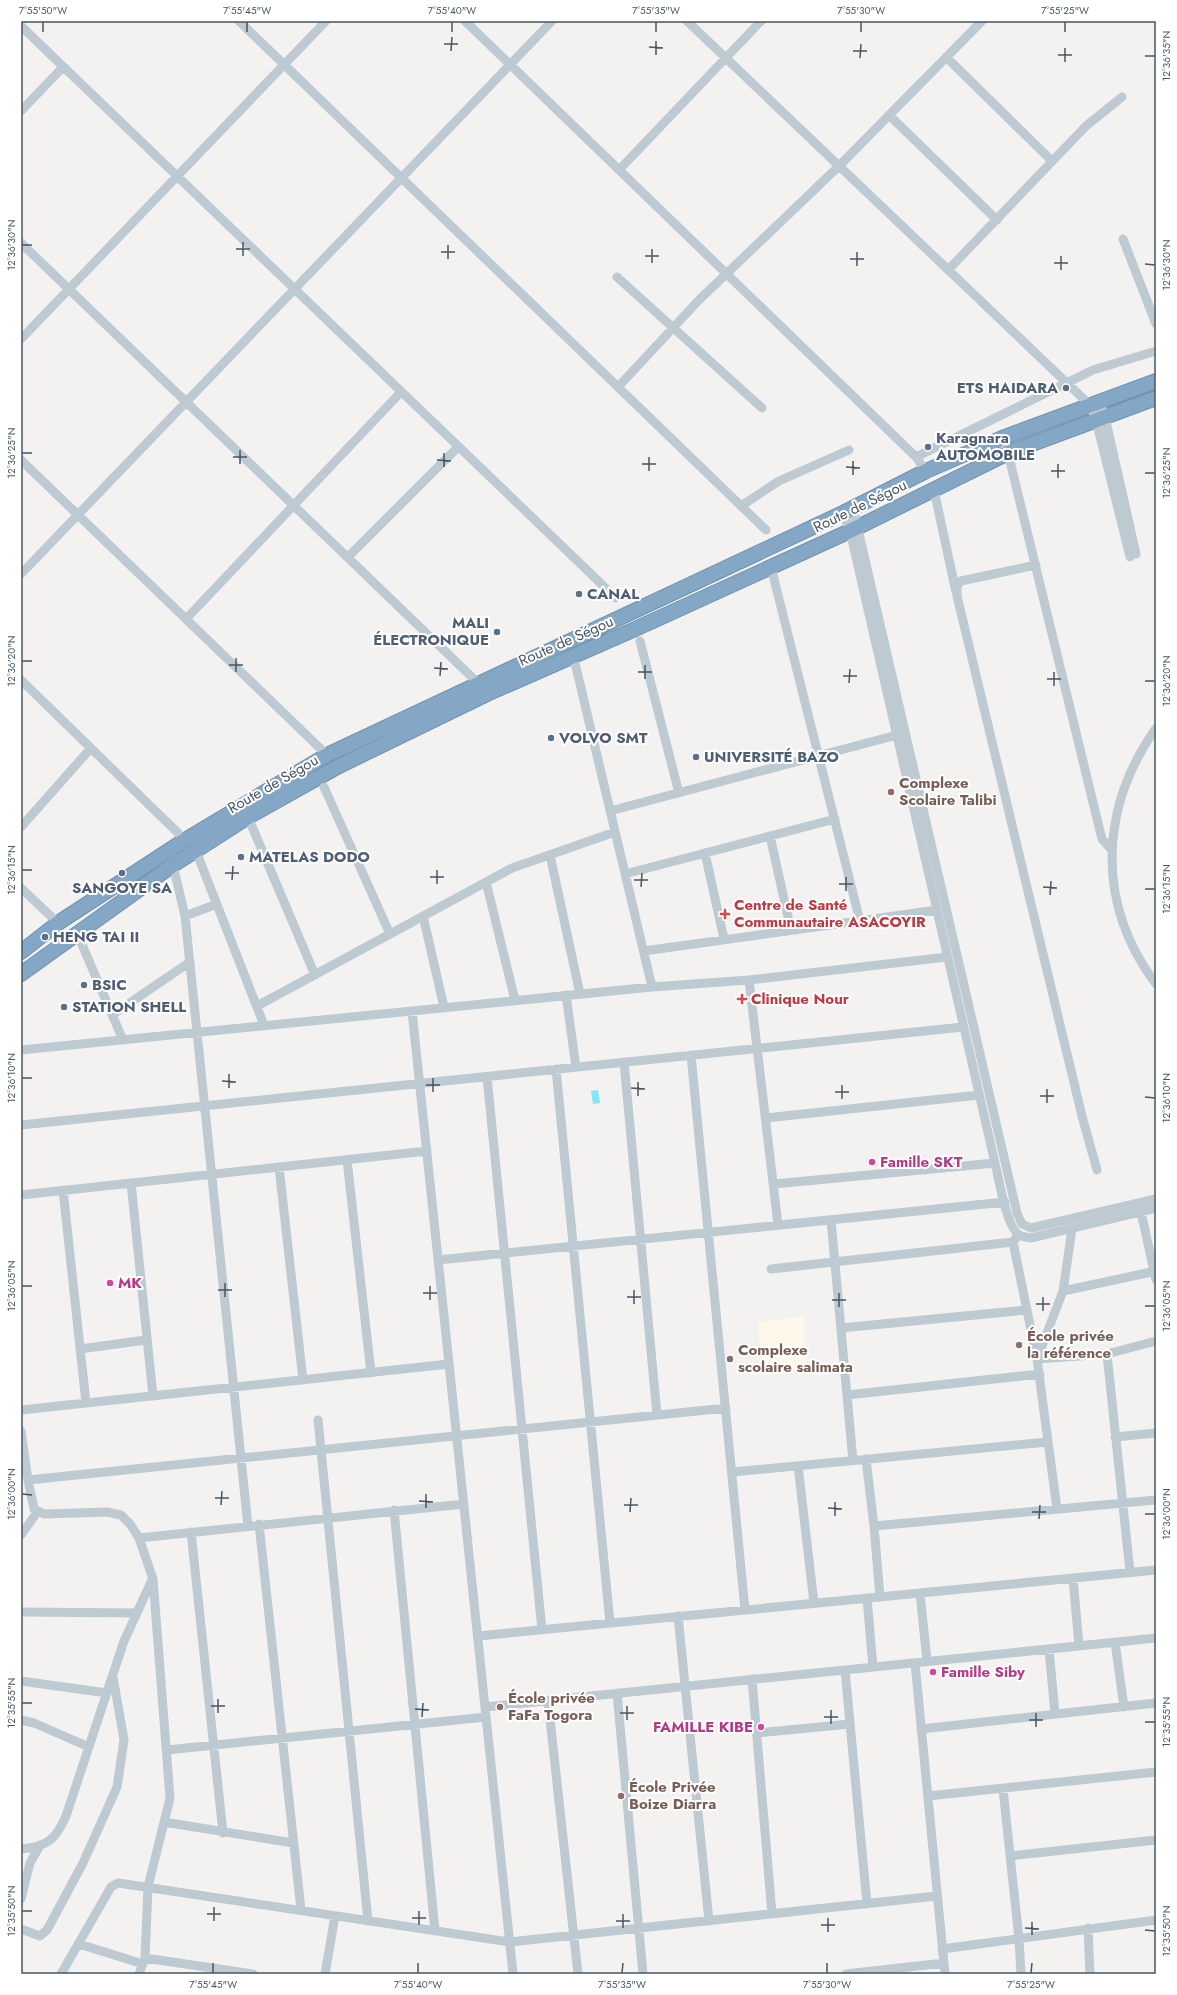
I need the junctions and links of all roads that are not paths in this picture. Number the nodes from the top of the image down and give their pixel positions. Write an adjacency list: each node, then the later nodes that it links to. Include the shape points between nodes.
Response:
1 (239, 21): 11 (street)
2 (326, 21): 11 (street)
3 (465, 21): 12 (street)
4 (552, 21): 12 (street)
5 (687, 21): 10 (street)
6 (761, 21): 10 (street)
7 (982, 21): 9 (street)
8 (21, 26): 13 (street)
9 (946, 57): 16 (street); 17 (street)
10 (726, 58): 18 (street); 19 (street)
11 (284, 65): 20 (street); 21 (street)
12 (510, 65): 19 (street); 21 (street)
13 (63, 67): 15 (street); 20 (street)
14 (1122, 97): 17 (street, via 1086,126)
15 (21, 111)
16 (889, 115): 18 (street); 22 (street)
17 (1052, 162): 22 (street)
18 (839, 166): 25 (street); 26 (street)
19 (619, 170): 26 (street)
20 (177, 177): 28 (street); 29 (street)
21 (402, 178): 29 (street); 36 (street)
22 (996, 220): 25 (street)
23 (1123, 239): 30 (street)
24 (21, 243): 28 (street)
25 (949, 269): 35 (street)
26 (727, 274): 31 (street); 47 (street)
27 (617, 277): 31 (street)
28 (69, 289): 32 (street); 39 (street)
29 (295, 289): 37 (street); 39 (street)
30 (1156, 324)
31 (673, 327): 36 (street); 41 (street)
32 (21, 339)
33 (1156, 351): 35 (street, via 1093,370)
34 (1156, 381): 40 (highway, Route de Ségou)
35 (1067, 382): 40 (street); 47 (street)
36 (618, 387): 52 (street)
37 (402, 392): 44 (street); 51 (street)
38 (1156, 398): 42 (highway, Route de Ségou)
39 (187, 402): 51 (street); 54 (street)
40 (1095, 404): 42 (street); 43 (highway, Route de Ségou)
41 (762, 408)
42 (1100, 418): 46 (highway, Route de Ségou); 57 (street)
43 (1002, 438): 46 (street); 49 (highway, Route de Ségou)
44 (458, 447): 58 (street); 63 (street)
45 (849, 450): 52 (street, via 779,482)
46 (1008, 453): 50 (highway, Route de Ségou); 59 (street)
47 (916, 458): 49 (street)
48 (21, 460): 54 (street)
49 (926, 471): 53 (highway, Route de Ségou)
50 (934, 490): 55 (highway, Route de Ségou); 62 (street)
51 (294, 505): 58 (street); 64 (street)
52 (741, 506): 56 (street)
53 (848, 511): 55 (street); 68 (highway, Route de Ségou)
54 (78, 515): 61 (street); 64 (street)
55 (854, 528): 60 (highway, Route de Ségou); 70 (street); 149 (street, via 1016,1205)
56 (766, 530)
57 (1133, 555)
58 (348, 557): 68 (street)
59 (1036, 565): 62 (street, via 961,581 956,586); 83 (street, via 1102,839)
60 (771, 567): 66 (highway, Route de Ségou); 73 (street)
61 (21, 574)
62 (956, 596): 137 (street)
63 (616, 598)
64 (186, 619): 72 (street)
65 (640, 641): 75 (street)
66 (572, 657): 76 (street); 77 (highway, Route de Ségou, via 489,693 339,766)
67 (21, 680): 71 (street)
68 (478, 683): 72 (highway, Route de Ségou)
69 (1156, 728): 83 (street, via 1128,776 1114,826)
70 (896, 735): 73 (street); 92 (street)
71 (91, 748): 79 (street); 81 (street)
72 (327, 755): 96 (highway, Route de Ségou, via 185,840)
73 (819, 756): 75 (street); 78 (street)
74 (324, 787): 99 (street)
75 (680, 792): 76 (street)
76 (610, 811): 80 (street)
77 (248, 817): 84 (highway, Route de Ségou); 106 (street)
78 (834, 819): 82 (street); 95 (street)
79 (21, 827)
80 (615, 832): 86 (street); 88 (street)
81 (178, 833)
82 (770, 836): 85 (street); 97 (street)
83 (1111, 849): 108 (street, via 1116,896 1123,921 1131,944)
84 (196, 851): 87 (highway, Route de Ségou); 91 (street)
85 (705, 853): 88 (street); 100 (street)
86 (550, 855): 89 (street, via 512,868); 110 (street)
87 (174, 865): 93 (street); 98 (highway, Route de Ségou)
88 (625, 874): 101 (street)
89 (486, 882): 94 (street); 112 (street)
90 (21, 888): 96 (street)
91 (217, 904): 93 (street); 113 (street)
92 (937, 910): 95 (street); 103 (street)
93 (185, 916): 104 (street)
94 (423, 916): 99 (street); 114 (street)
95 (860, 921): 97 (street)
96 (58, 923): 102 (highway, Route de Ségou)
97 (791, 930): 100 (street)
98 (77, 933): 105 (highway, Route de Ségou); 116 (street)
99 (390, 934): 106 (street)
100 (724, 939): 101 (street)
101 (644, 950): 109 (street)
102 (21, 952)
103 (947, 957): 107 (street); 118 (street)
104 (190, 962): 116 (street); 119 (street)
105 (21, 974)
106 (316, 975): 113 (street)
107 (749, 980): 109 (street); 121 (street)
108 (1156, 984)
109 (652, 986): 110 (street)
110 (580, 994): 111 (street)
111 (566, 995): 112 (street); 125 (street)
112 (515, 1000): 114 (street)
113 (257, 1006): 117 (street)
114 (444, 1008): 115 (street)
115 (412, 1010): 117 (street); 128 (street)
116 (112, 1016): 120 (street)
117 (264, 1026): 119 (street)
118 (963, 1027): 121 (street); 129 (street)
119 (197, 1032): 120 (street); 130 (street)
120 (123, 1040): 122 (street)
121 (757, 1049): 123 (street); 131 (street)
122 (21, 1050)
123 (691, 1055): 124 (street); 151 (street)
124 (624, 1062): 125 (street); 153 (street)
125 (576, 1067): 126 (street)
126 (556, 1069): 127 (street); 155 (street)
127 (487, 1077): 128 (street); 156 (street)
128 (420, 1084): 130 (street); 133 (street)
129 (979, 1094): 131 (street); 135 (street)
130 (204, 1106): 132 (street); 138 (street)
131 (766, 1118): 140 (street)
132 (21, 1125)
133 (427, 1151): 134 (street); 157 (street)
134 (347, 1160): 136 (street); 170 (street)
135 (995, 1163): 140 (street); 144 (street)
136 (279, 1167): 138 (street); 172 (street)
137 (1097, 1170)
138 (211, 1174): 139 (street); 173 (street)
139 (131, 1183): 141 (street); 164 (street)
140 (774, 1184): 148 (street)
141 (63, 1190): 142 (street); 166 (street)
142 (21, 1195)
143 (1156, 1199): 149 (street, via 1042,1226)
144 (1005, 1202): 147 (street); 152 (street, via 1011,1223)
145 (1156, 1208): 146 (street)
146 (1141, 1212): 150 (street); 160 (street)
147 (831, 1220): 148 (street); 158 (street)
148 (778, 1225): 151 (street)
149 (1025, 1226): 152 (street)
150 (1072, 1229): 152 (street, via 1032,1238); 161 (street)
151 (708, 1232): 153 (street); 177 (street)
152 (1019, 1235): 154 (street)
153 (640, 1239): 155 (street); 179 (street)
154 (1013, 1242): 158 (street); 162 (street)
155 (573, 1246): 156 (street); 181 (street)
156 (505, 1253): 157 (street); 182 (street)
157 (438, 1260): 169 (street)
158 (835, 1262): 159 (street); 163 (street)
159 (771, 1269)
160 (1155, 1274): 161 (street)
161 (1063, 1291): 168 (street)
162 (1027, 1310): 163 (street); 168 (street)
163 (841, 1328): 174 (street)
164 (146, 1340): 166 (street); 175 (street)
165 (1156, 1341): 167 (street)
166 (80, 1349): 176 (street)
167 (1107, 1354): 168 (street); 186 (street)
168 (1038, 1358): 171 (street)
169 (449, 1364): 170 (street); 185 (street)
170 (370, 1373): 172 (street)
171 (1040, 1374): 174 (street); 187 (street)
172 (303, 1380): 173 (street)
173 (233, 1388): 175 (street); 189 (street)
174 (847, 1395): 191 (street)
175 (153, 1396): 176 (street)
176 (86, 1403): 178 (street)
177 (726, 1408): 179 (street); 193 (street)
178 (21, 1410)
179 (657, 1415): 181 (street)
180 (318, 1420): 188 (street)
181 (590, 1422): 182 (street); 220 (street)
182 (522, 1429): 185 (street); 221 (street)
183 (21, 1430): 194 (street)
184 (1156, 1433): 186 (street)
185 (457, 1436): 188 (street); 197 (street)
186 (1116, 1436): 196 (street)
187 (1048, 1442): 190 (street); 198 (street)
188 (321, 1450): 189 (street); 201 (street)
189 (241, 1458): 194 (street); 203 (street)
190 (866, 1459): 191 (street); 204 (street)
191 (853, 1461): 192 (street)
192 (798, 1466): 193 (street); 215 (street)
193 (732, 1472): 216 (street)
194 (28, 1480): 200 (street, via 34,1509)
195 (1156, 1500): 196 (street)
196 (1123, 1503): 198 (street); 209 (street)
197 (464, 1504): 199 (street); 222 (street)
198 (1057, 1509): 204 (street)
199 (394, 1510): 201 (street); 245 (street)
200 (38, 1511): 206 (street); 207 (street, via 44,1514 107,1512 121,1515)
201 (328, 1517): 202 (street); 247 (street)
202 (259, 1524): 203 (street); 249 (street)
203 (248, 1526): 205 (street)
204 (874, 1526): 213 (street)
205 (191, 1532): 207 (street); 250 (street)
206 (21, 1535)
207 (139, 1538): 211 (street)
208 (1156, 1570): 209 (street)
209 (1130, 1572): 210 (street)
210 (1073, 1578): 212 (street); 225 (street)
211 (153, 1579): 218 (street); 252 (street)
212 (920, 1593): 213 (street); 227 (street)
213 (880, 1597): 214 (street)
214 (867, 1598): 215 (street); 229 (street)
215 (814, 1603): 216 (street)
216 (746, 1610): 219 (street)
217 (21, 1612): 218 (street)
218 (137, 1613): 231 (street)
219 (678, 1616): 220 (street); 234 (street)
220 (610, 1623): 221 (street)
221 (542, 1630): 222 (street)
222 (478, 1636): 239 (street)
223 (1156, 1638): 224 (street)
224 (1115, 1642): 225 (street); 240 (street)
225 (1079, 1646): 226 (street)
226 (1049, 1649): 227 (street); 241 (street)
227 (927, 1661): 228 (street)
228 (915, 1663): 229 (street); 246 (street)
229 (873, 1667): 230 (street)
230 (845, 1670): 232 (street); 244 (street)
231 (112, 1675): 235 (street); 275 (street, via 124,1740 117,1787 83,1863 47,1930 40,1936)
232 (752, 1679): 234 (street); 248 (street)
233 (21, 1681): 235 (street)
234 (685, 1686): 236 (street); 272 (street)
235 (107, 1693): 251 (street)
236 (617, 1693): 237 (street); 273 (street)
237 (548, 1701): 239 (street); 277 (street)
238 (1156, 1703): 240 (street)
239 (485, 1707): 242 (street)
240 (1124, 1707): 241 (street)
241 (1054, 1714): 246 (street)
242 (486, 1718): 245 (street); 279 (street)
243 (21, 1720): 251 (street)
244 (850, 1724): 248 (street); 266 (street)
245 (415, 1725): 247 (street); 276 (street)
246 (921, 1729): 255 (street)
247 (349, 1731): 249 (street); 270 (street)
248 (757, 1733): 268 (street)
249 (282, 1738): 250 (street); 259 (street)
250 (214, 1745): 252 (street); 257 (street)
251 (89, 1746): 260 (street, via 59,1832)
252 (167, 1750): 256 (street, via 170,1798)
253 (1156, 1772): 254 (street)
254 (1003, 1789): 255 (street); 262 (street)
255 (928, 1796): 264 (street)
256 (164, 1822): 257 (street); 263 (street)
257 (224, 1832): 259 (street)
258 (1156, 1840): 262 (street)
259 (293, 1843): 267 (street)
260 (39, 1847): 261 (street); 265 (street, via 30,1863)
261 (22, 1849)
262 (1010, 1856): 278 (street)
263 (148, 1887): 267 (street); 280 (street, via 118,1883 113,1885); 282 (street)
264 (937, 1896): 266 (street); 281 (street)
265 (21, 1899)
266 (866, 1904): 268 (street)
267 (301, 1910): 269 (street)
268 (772, 1914): 272 (street)
269 (335, 1916): 270 (street); 287 (street)
270 (368, 1920): 276 (street)
271 (1156, 1920): 274 (street)
272 (709, 1921): 273 (street)
273 (639, 1928): 277 (street); 290 (street)
274 (1088, 1928): 278 (street); 294 (street)
275 (21, 1929)
276 (435, 1931): 279 (street)
277 (574, 1935): 279 (street); 289 (street)
278 (1019, 1939): 281 (street); 293 (street)
279 (510, 1942): 288 (street)
280 (79, 1944): 282 (street); 284 (street)
281 (942, 1949): 283 (street)
282 (144, 1961): 285 (street); 286 (street)
283 (944, 1962): 291 (street); 292 (street)
284 (61, 1974)
285 (139, 1974)
286 (253, 1974)
287 (325, 1974)
288 (513, 1974)
289 (578, 1974)
290 (643, 1974)
291 (846, 1974)
292 (945, 1974)
293 (1021, 1974)
294 (1090, 1974)

